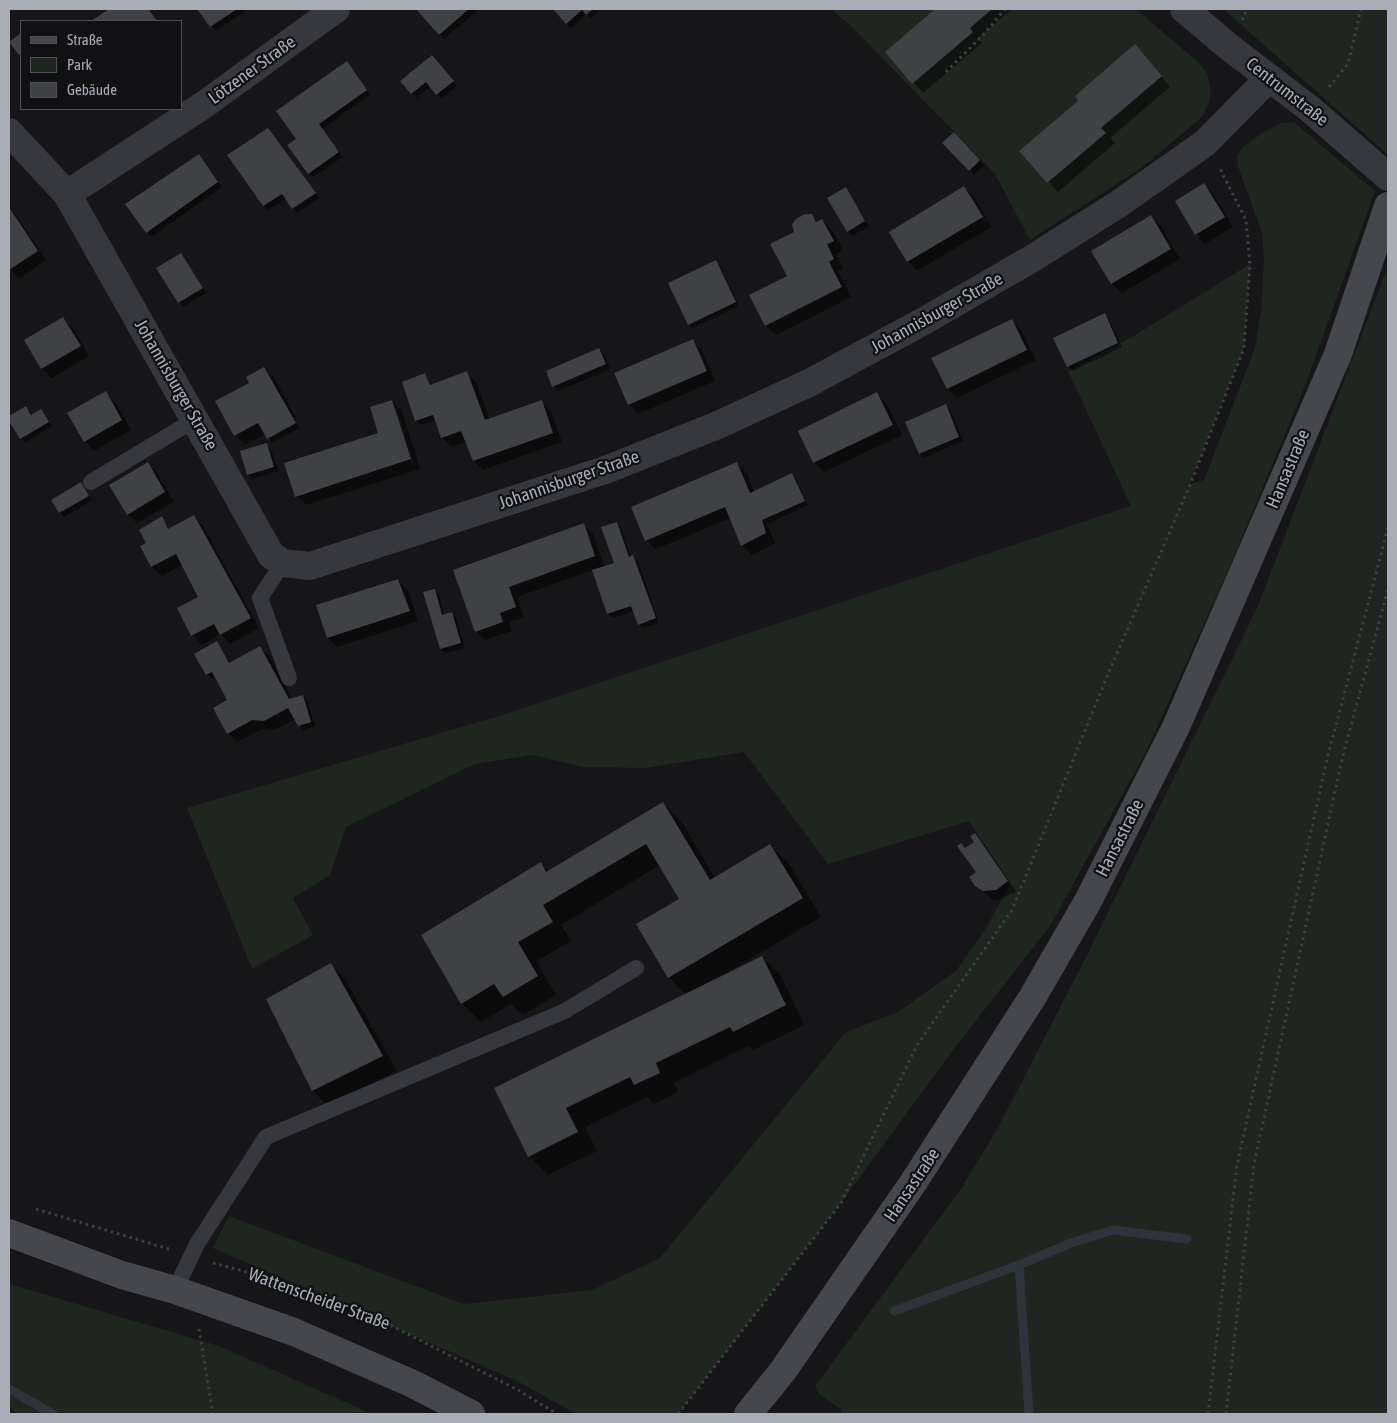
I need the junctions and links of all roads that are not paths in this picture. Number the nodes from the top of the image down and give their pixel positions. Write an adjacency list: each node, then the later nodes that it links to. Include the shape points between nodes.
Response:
1 (336, 9): 6 (street, Lötzener Straße, via 205,104)
2 (1184, 9): 3 (street, Centrumstraße)
3 (1269, 78): 5 (street, Centrumstraße); 10 (street, Johannisburger Straße, via 1205,143 1120,203 1008,273 809,383 726,422 608,469 310,566)
4 (9, 132): 6 (street, Johannisburger Straße)
5 (1388, 177)
6 (67, 194): 8 (street, Johannisburger Straße)
7 (1388, 206): 16 (street, Hansastraße, via 1334,363 1176,727 1088,901 1032,998 913,1183 782,1372)
8 (196, 420): 9 (lane); 10 (street, Johannisburger Straße, via 271,555)
9 (91, 482)
10 (283, 563): 11 (lane, via 260,598)
11 (289, 678)
12 (636, 968): 14 (lane, via 565,1011 266,1137 191,1257)
13 (9, 1233): 14 (street, via 122,1275)
14 (175, 1290): 15 (street, via 294,1332 413,1384)
15 (471, 1414)
16 (748, 1414)

